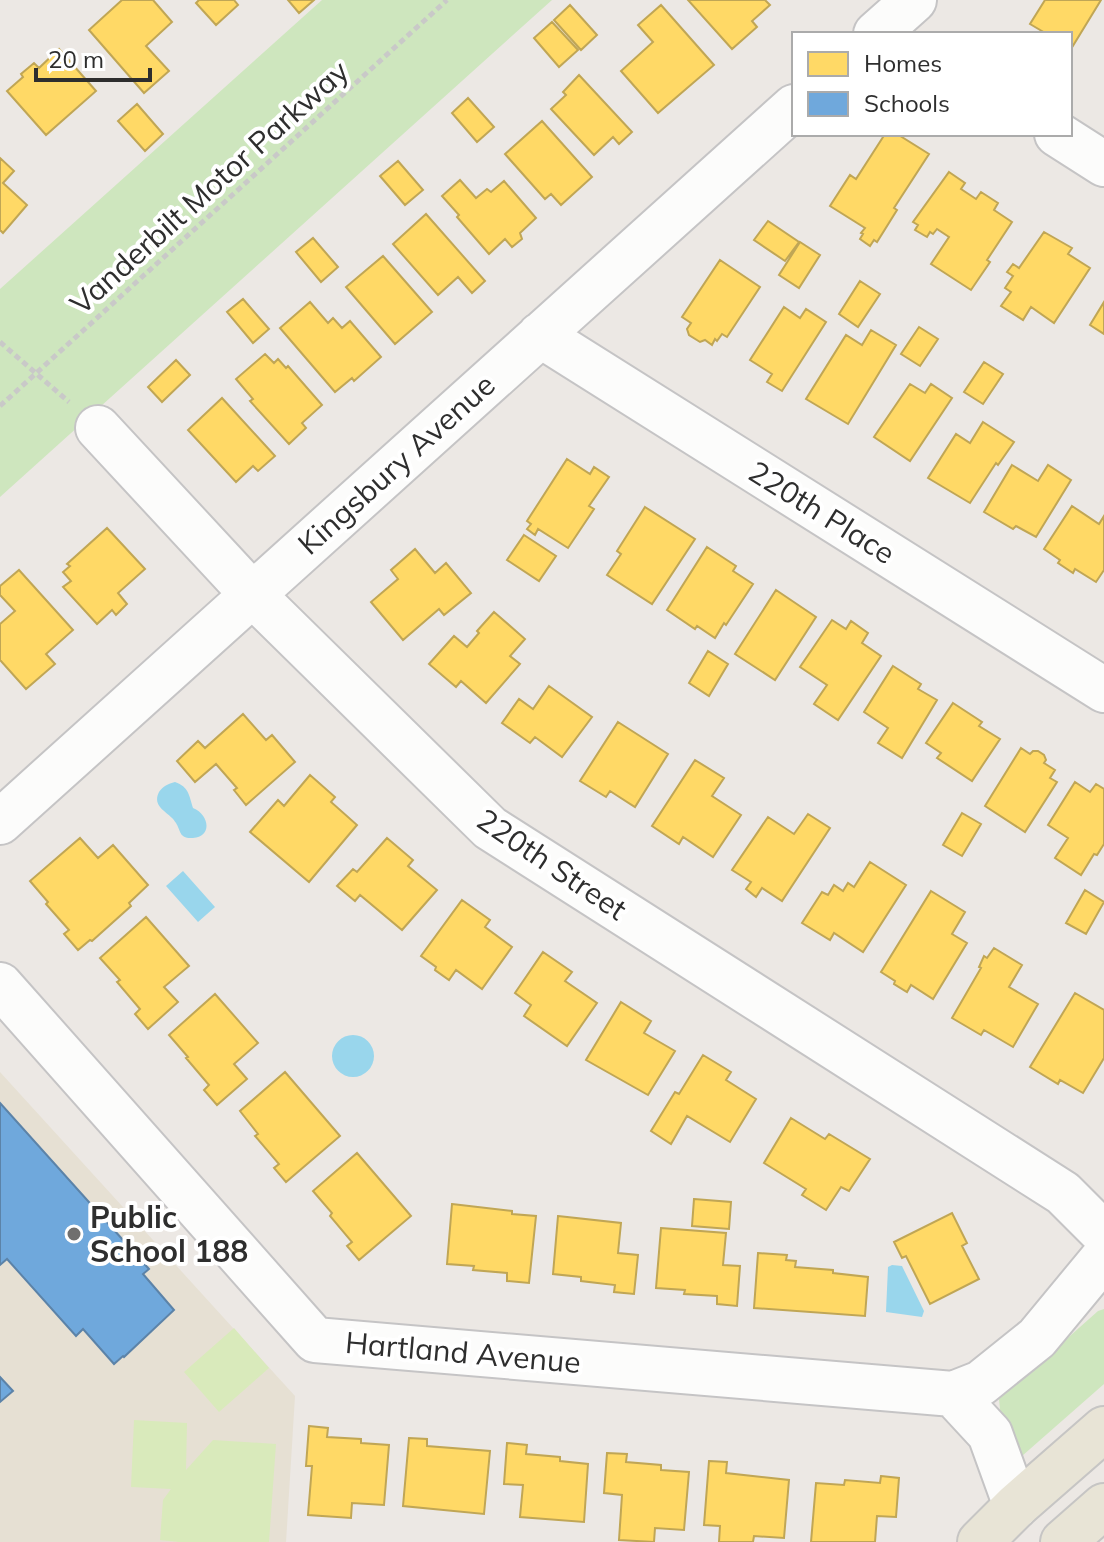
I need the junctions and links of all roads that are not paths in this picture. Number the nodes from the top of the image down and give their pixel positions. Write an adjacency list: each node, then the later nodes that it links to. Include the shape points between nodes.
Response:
1 (792, 109): 4 (street, Kingsbury Avenue)
2 (1060, 136): 3 (street)
3 (1104, 164)
4 (540, 335): 6 (street, Kingsbury Avenue); 7 (street, 220th Place)
5 (98, 428): 6 (street, 220th Street)
6 (252, 594): 8 (street, Kingsbury Avenue); 10 (street, 220th Street, via 490,828 1063,1193)
7 (1104, 690)
8 (0, 822)
9 (0, 985): 12 (street, Hartland Avenue, via 315,1340)
10 (1104, 1234)
11 (1104, 1257): 12 (street, via 1037,1338 981,1383)
12 (953, 1394): 14 (street, via 990,1434)
13 (1104, 1429): 14 (main road)
14 (1016, 1506): 16 (main road)
15 (1104, 1506): 17 (main road)
16 (980, 1542)
17 (1063, 1542)

